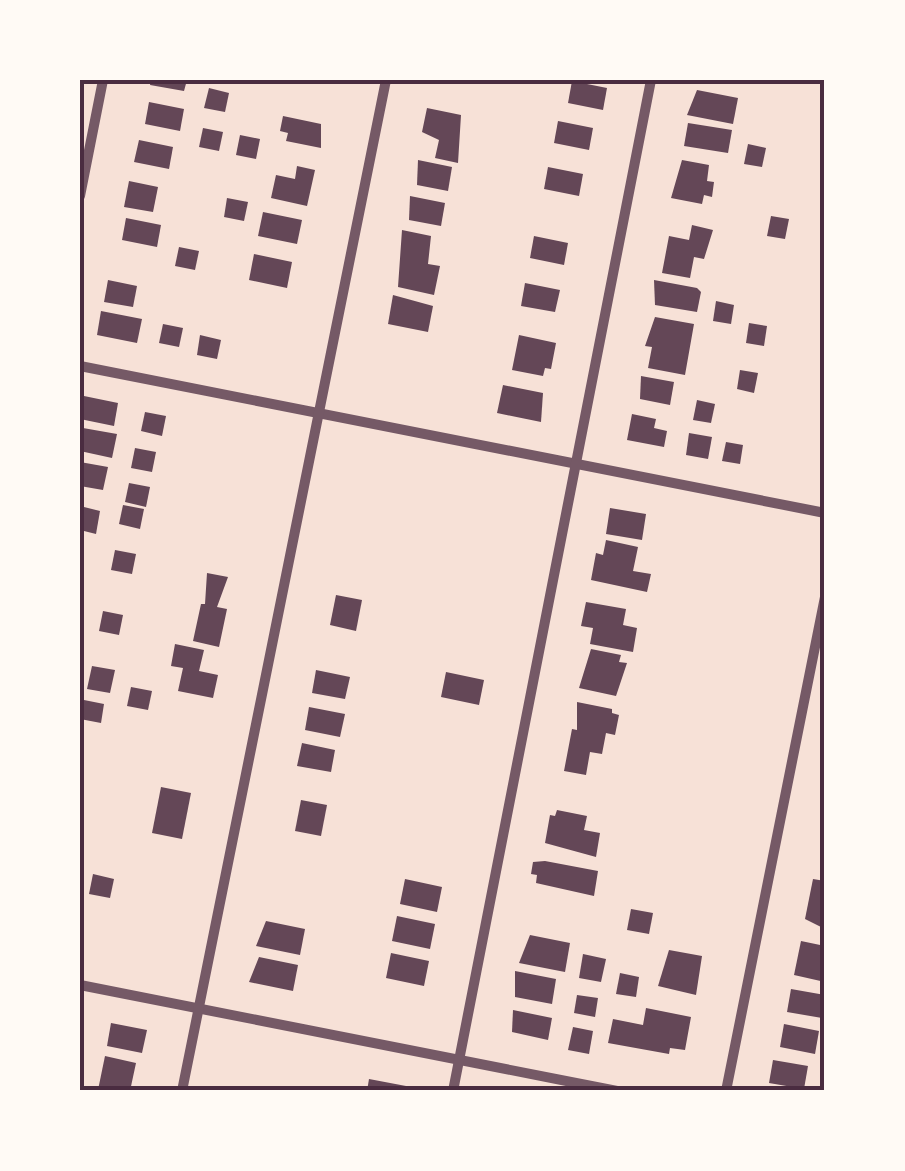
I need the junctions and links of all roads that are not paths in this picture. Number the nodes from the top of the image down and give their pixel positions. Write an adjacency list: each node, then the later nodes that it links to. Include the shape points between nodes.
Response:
1 (102, 80): 4 (street)
2 (386, 80): 6 (street)
3 (651, 80): 7 (street)
4 (80, 196)
5 (80, 366): 6 (street)
6 (319, 414): 7 (street); 11 (street)
7 (578, 465): 8 (street); 12 (street)
8 (825, 513)
9 (825, 597): 16 (street)
10 (80, 985): 11 (street)
11 (200, 1008): 12 (street); 13 (street)
12 (460, 1060): 14 (street); 15 (street)
13 (182, 1091)
14 (454, 1091)
15 (617, 1091)
16 (726, 1091)

